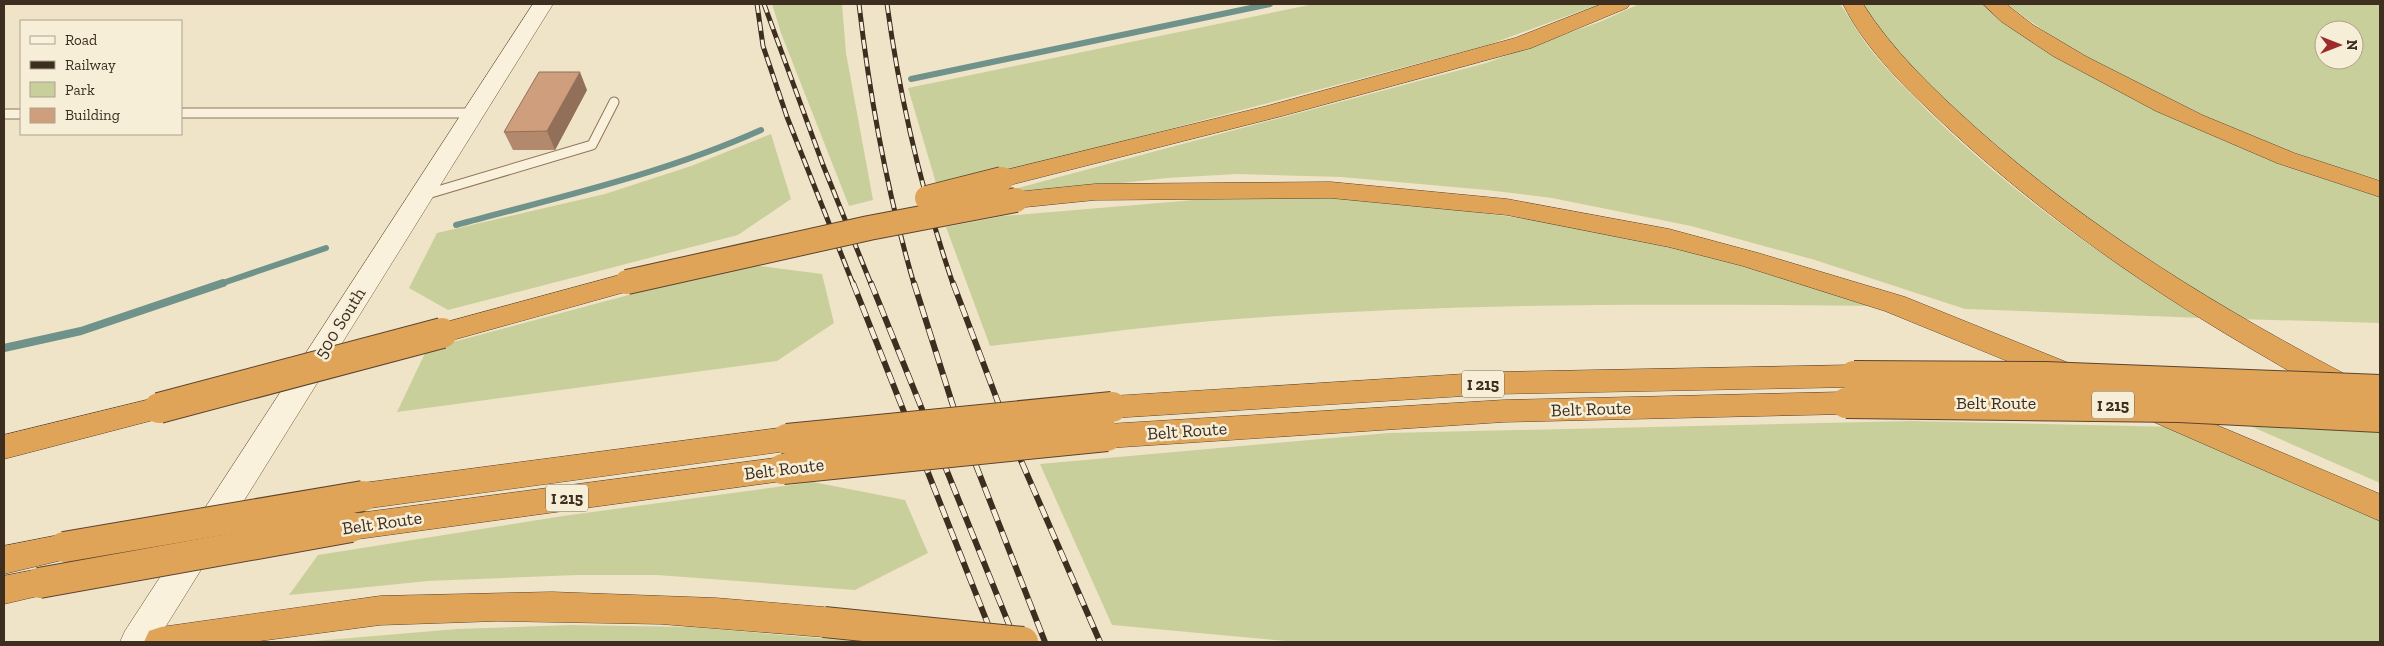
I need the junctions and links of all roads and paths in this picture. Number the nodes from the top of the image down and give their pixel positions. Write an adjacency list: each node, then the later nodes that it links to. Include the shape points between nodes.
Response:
1 (543, 4): 7 (street, 500 South)
2 (1620, 4): 10 (highway, via 1523,43 1274,111)
3 (1853, 4): 15 (highway, via 1922,91 2020,180 2084,229 2203,308)
4 (1993, 4): 11 (highway, via 2075,61 2185,116 2334,176)
5 (614, 102): 12 (lane, via 592,145)
6 (182, 113): 7 (lane)
7 (473, 113): 12 (street, 500 South)
8 (4, 114): 9 (lane)
9 (20, 114)
10 (1009, 189): 17 (highway, bridge, via 922,216 627,282); 19 (highway, via 1095,192 1331,190 1507,207 1670,238 1895,304 2202,430)
11 (2380, 189)
12 (420, 196): 22 (street, 500 South)
13 (1850, 389): 14 (highway, Belt Route / I 215, bridge, via 2045,377); 16 (highway, Belt Route / I 215, bridge, via 2046,404); 18 (highway, Belt Route / I 215, bridge); 18 (highway, Belt Route / I 215, bridge, via 1676,377 1311,392 1112,407)
14 (2380, 390)
15 (2380, 406)
16 (2380, 417)
17 (4, 447)
18 (785, 454): 20 (highway, Belt Route / I 215, bridge, via 363,496); 21 (highway, Belt Route / I 215, bridge, via 351,527)
19 (2380, 508)
20 (4, 560)
21 (4, 590)
22 (137, 642)
23 (161, 642): 24 (highway, bridge, via 387,610 505,607 745,614)
24 (1023, 642)

